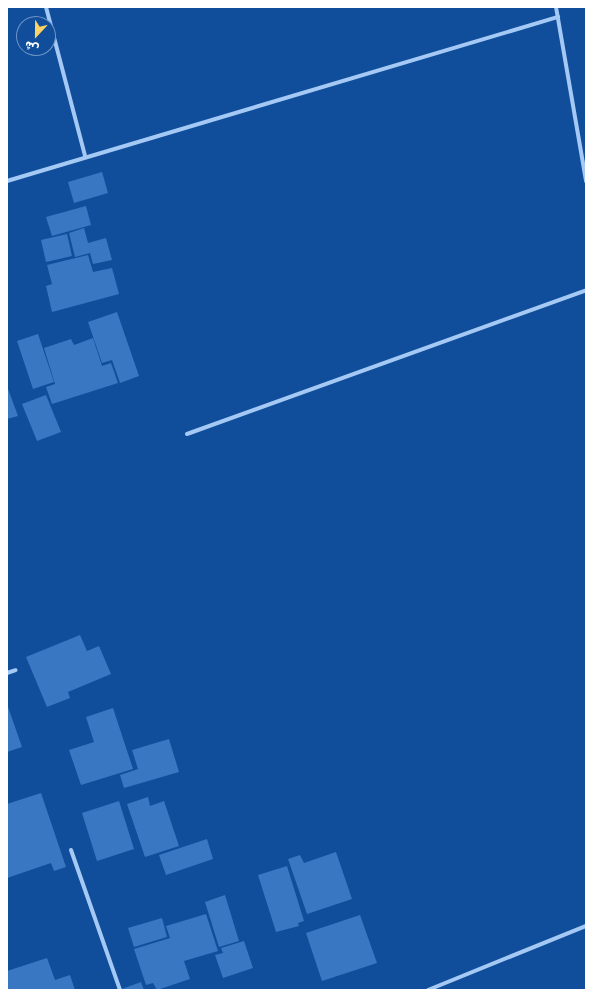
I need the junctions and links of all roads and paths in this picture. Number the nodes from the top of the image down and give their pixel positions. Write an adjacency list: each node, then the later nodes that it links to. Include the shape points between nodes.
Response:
1 (46, 7): 4 (street)
2 (556, 7): 3 (street)
3 (558, 17): 4 (street); 6 (street)
4 (85, 156): 5 (street)
5 (7, 181)
6 (586, 181)
7 (586, 290): 8 (street)
8 (187, 434)
9 (16, 670): 10 (street)
10 (7, 673)
11 (71, 850): 13 (street)
12 (586, 926): 14 (street)
13 (120, 990)
14 (428, 990)

